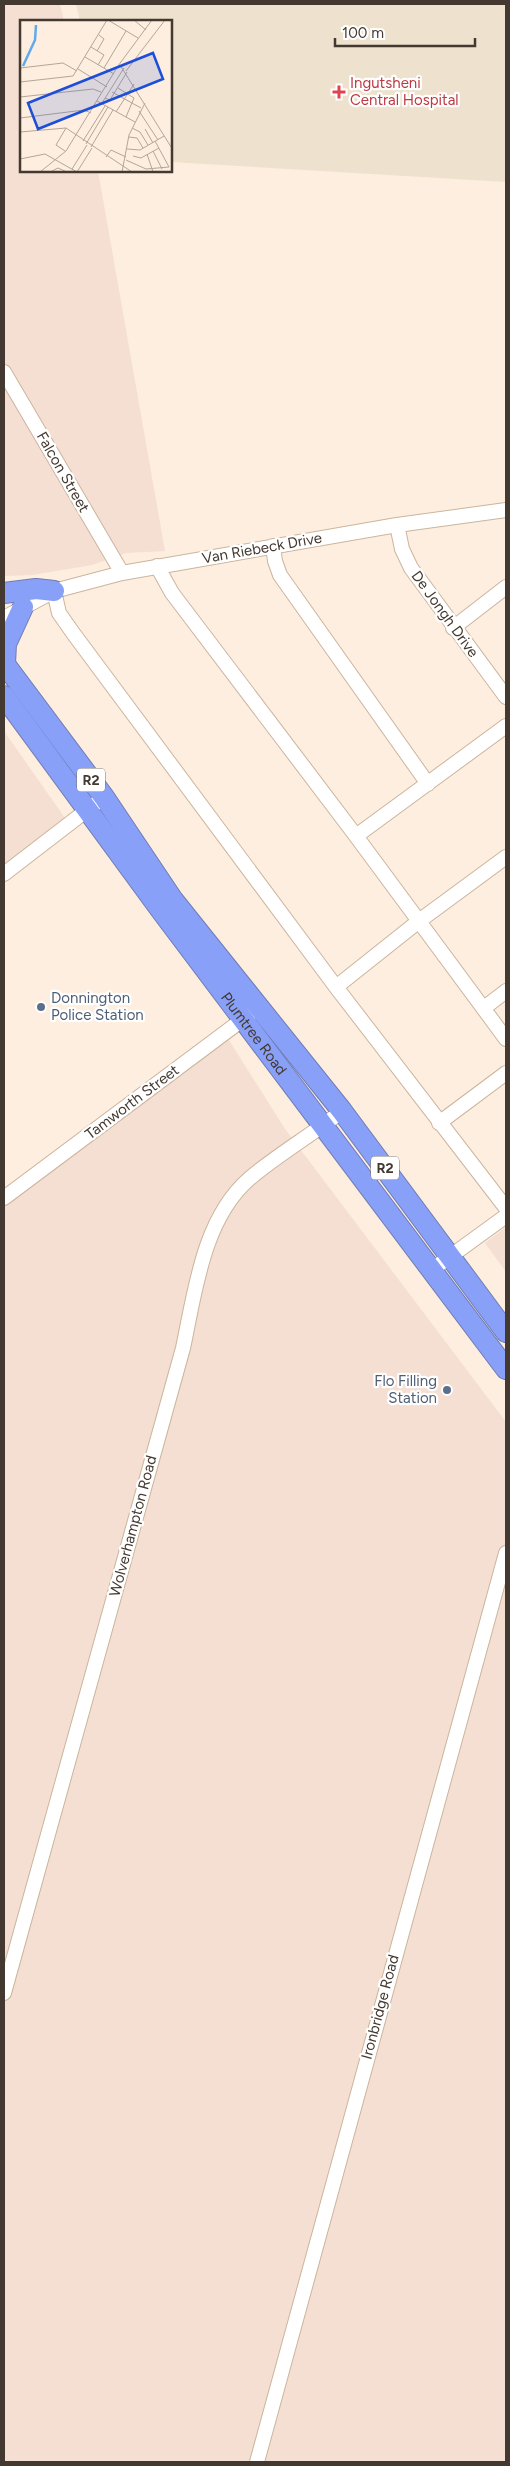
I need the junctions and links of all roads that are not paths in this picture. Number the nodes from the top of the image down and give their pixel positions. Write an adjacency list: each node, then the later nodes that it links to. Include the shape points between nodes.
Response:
1 (4, 372): 6 (street, Falcon Street)
2 (506, 510): 3 (street, Van Riebeck Drive)
3 (397, 525): 4 (street, Van Riebeck Drive); 12 (street, De Jongh Drive, via 402,549 411,568)
4 (274, 546): 5 (street, Van Riebeck Drive); 17 (street, via 280,575)
5 (157, 566): 6 (street, Van Riebeck Drive); 20 (street, via 172,593)
6 (122, 573): 8 (street, Van Riebeck Drive)
7 (506, 587): 12 (street)
8 (54, 591): 9 (highway, via 36,589); 10 (street, Van Riebeck Drive); 24 (street, via 59,613 73,633)
9 (4, 593)
10 (23, 607): 11 (street, Van Riebeck Drive); 13 (highway, via 6,644)
11 (4, 618)
12 (453, 628): 15 (street, De Jongh Drive)
13 (4, 664): 18 (highway, Plumtree Road / R2)
14 (4, 696): 19 (highway, Plumtree Road / R2)
15 (506, 697)
16 (506, 726): 17 (street)
17 (428, 784): 20 (street)
18 (104, 797): 19 (street); 26 (highway, Plumtree Road / R2, via 173,900)
19 (87, 808): 22 (street); 28 (highway, Plumtree Road / R2)
20 (356, 836): 23 (street)
21 (506, 857): 23 (street)
22 (4, 874)
23 (419, 921): 24 (street); 27 (street)
24 (336, 987): 32 (street)
25 (506, 991): 27 (street)
26 (260, 1006): 28 (street, Tamworth Street); 31 (highway, Plumtree Road / R2)
27 (484, 1008): 29 (street)
28 (243, 1019): 33 (highway, Plumtree Road / R2); 34 (street, Tamworth Street)
29 (506, 1039)
30 (506, 1073): 32 (street)
31 (342, 1111): 33 (street, Wolverhampton Road); 37 (highway, Plumtree Road / R2)
32 (439, 1123): 35 (street)
33 (325, 1125): 38 (highway, Plumtree Road / R2); 42 (street, Wolverhampton Road, via 249,1180 220,1217 206,1251 183,1348)
34 (4, 1198)
35 (506, 1208)
36 (506, 1216): 37 (street)
37 (451, 1256): 38 (street); 39 (highway, Plumtree Road / R2)
38 (433, 1269): 40 (highway, Plumtree Road / R2)
39 (506, 1332)
40 (506, 1369)
41 (506, 1553): 43 (street, Ironbridge Road)
42 (4, 1994)
43 (257, 2462)

